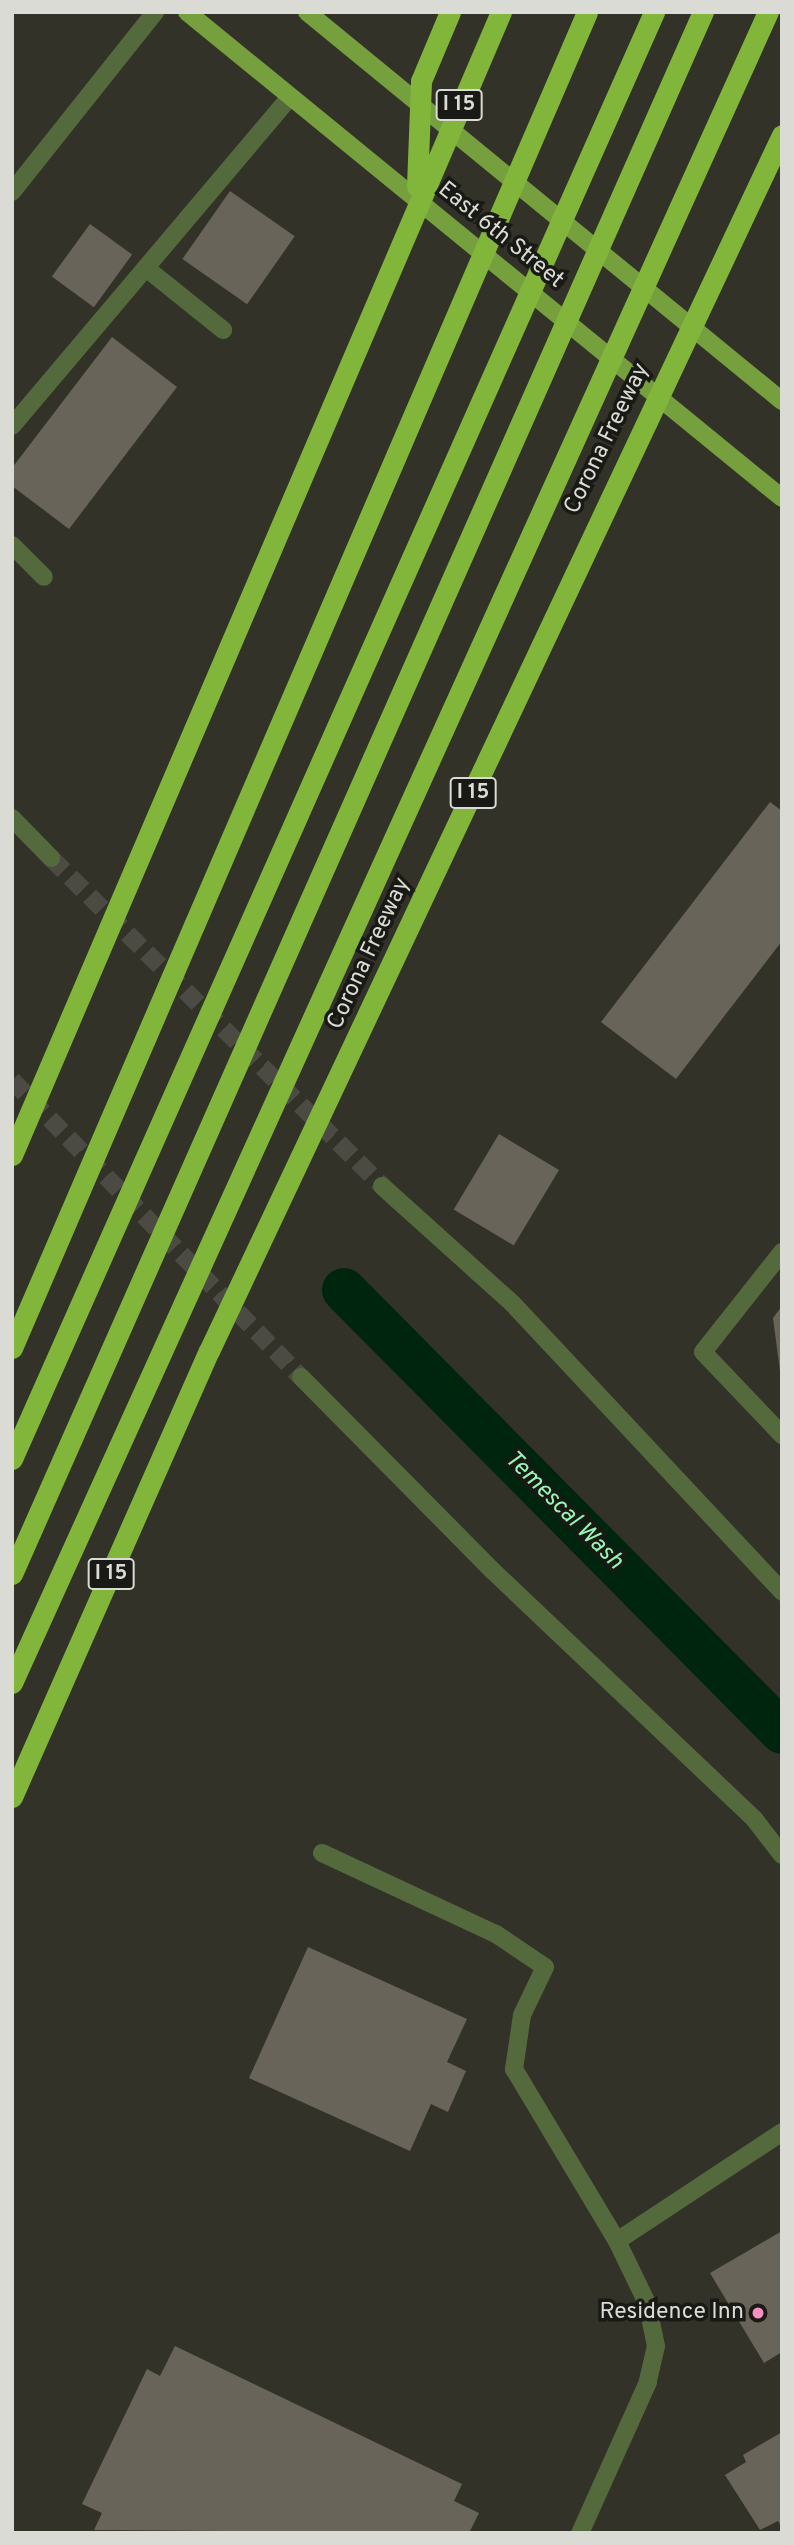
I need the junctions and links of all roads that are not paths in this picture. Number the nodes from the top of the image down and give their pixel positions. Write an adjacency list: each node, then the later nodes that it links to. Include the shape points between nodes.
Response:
1 (155, 12): 12 (street)
2 (187, 12): 10 (main road, East 6th Street)
3 (307, 12): 16 (main road)
4 (450, 12): 13 (highway, via 421,81)
5 (501, 12): 13 (highway, I 15)
6 (587, 12): 26 (highway)
7 (654, 12): 29 (highway)
8 (703, 12): 30 (highway)
9 (768, 12): 32 (highway)
10 (290, 97): 14 (street); 18 (main road, East 6th Street)
11 (782, 135): 33 (highway, Corona Freeway / I 15, via 597,523 349,1063 209,1351)
12 (12, 192)
13 (417, 198): 23 (highway, I 15, via 142,858)
14 (146, 268): 15 (street); 17 (street)
15 (223, 330)
16 (782, 401)
17 (12, 426)
18 (782, 498)
19 (12, 545): 20 (street)
20 (44, 578)
21 (12, 818): 22 (street)
22 (51, 858)
23 (12, 1155)
24 (382, 1186): 31 (street, via 512,1303)
25 (782, 1252): 28 (street, via 703,1352)
26 (12, 1348)
27 (300, 1377): 35 (street, via 493,1572 755,1819)
28 (782, 1435)
29 (12, 1459)
30 (12, 1574)
31 (782, 1592)
32 (12, 1684)
33 (12, 1797)
34 (322, 1853): 37 (street, via 496,1934 545,1968 522,2015 514,2069)
35 (782, 1855)
36 (782, 2132): 37 (street)
37 (617, 2241): 38 (street, via 647,2303 656,2346 648,2382)
38 (580, 2533)

